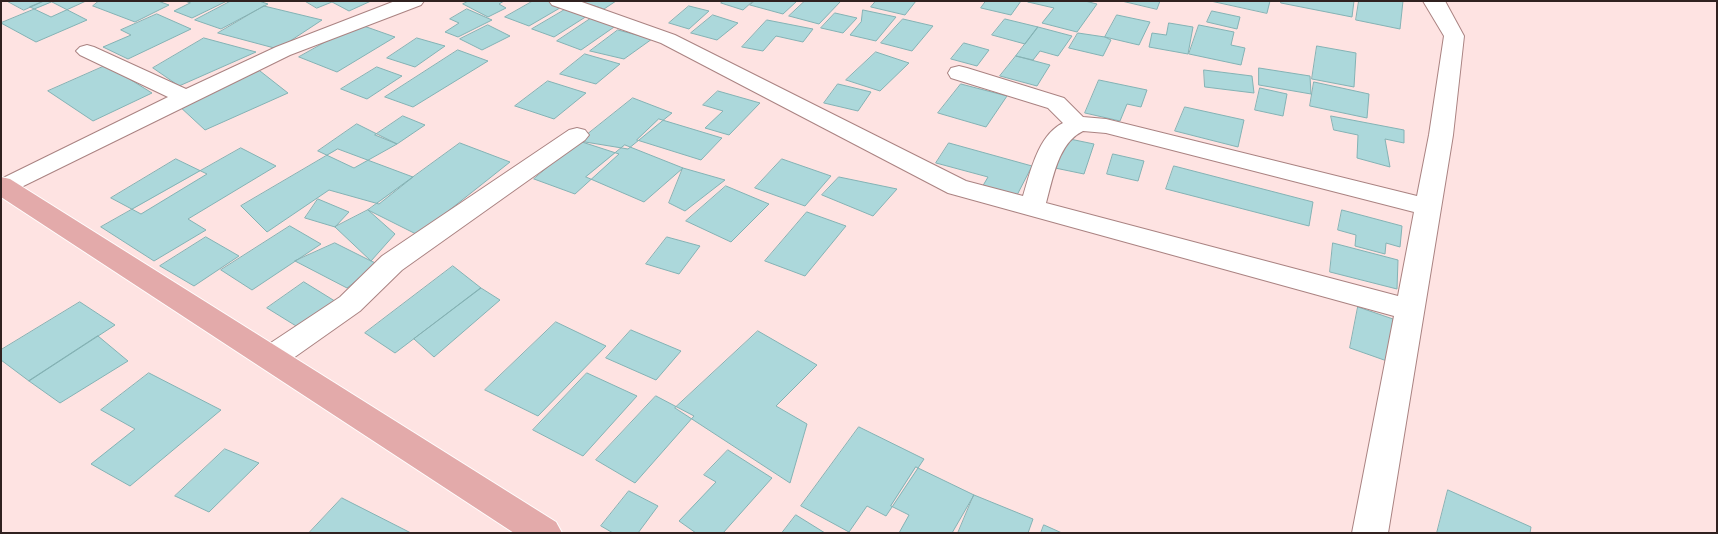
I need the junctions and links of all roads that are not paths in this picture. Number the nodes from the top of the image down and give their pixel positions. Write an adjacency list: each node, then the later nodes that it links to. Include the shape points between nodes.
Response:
1 (414, 1): 6 (street, via 312,38)
2 (559, 1): 11 (street, via 668,39 957,187)
3 (1433, 1): 10 (street, via 1454,36)
4 (87, 51): 6 (street)
5 (960, 73): 7 (street, via 1056,103)
6 (185, 97): 9 (street)
7 (1078, 125): 10 (street, via 1106,126); 11 (street, via 1054,142)
8 (577, 135): 13 (street, via 392,262 350,304)
9 (2, 188): 13 (main road)
10 (1428, 207): 12 (street)
11 (1032, 208): 12 (street)
12 (1410, 310): 15 (street)
13 (271, 358): 14 (main road)
14 (544, 533)
15 (1370, 533)

